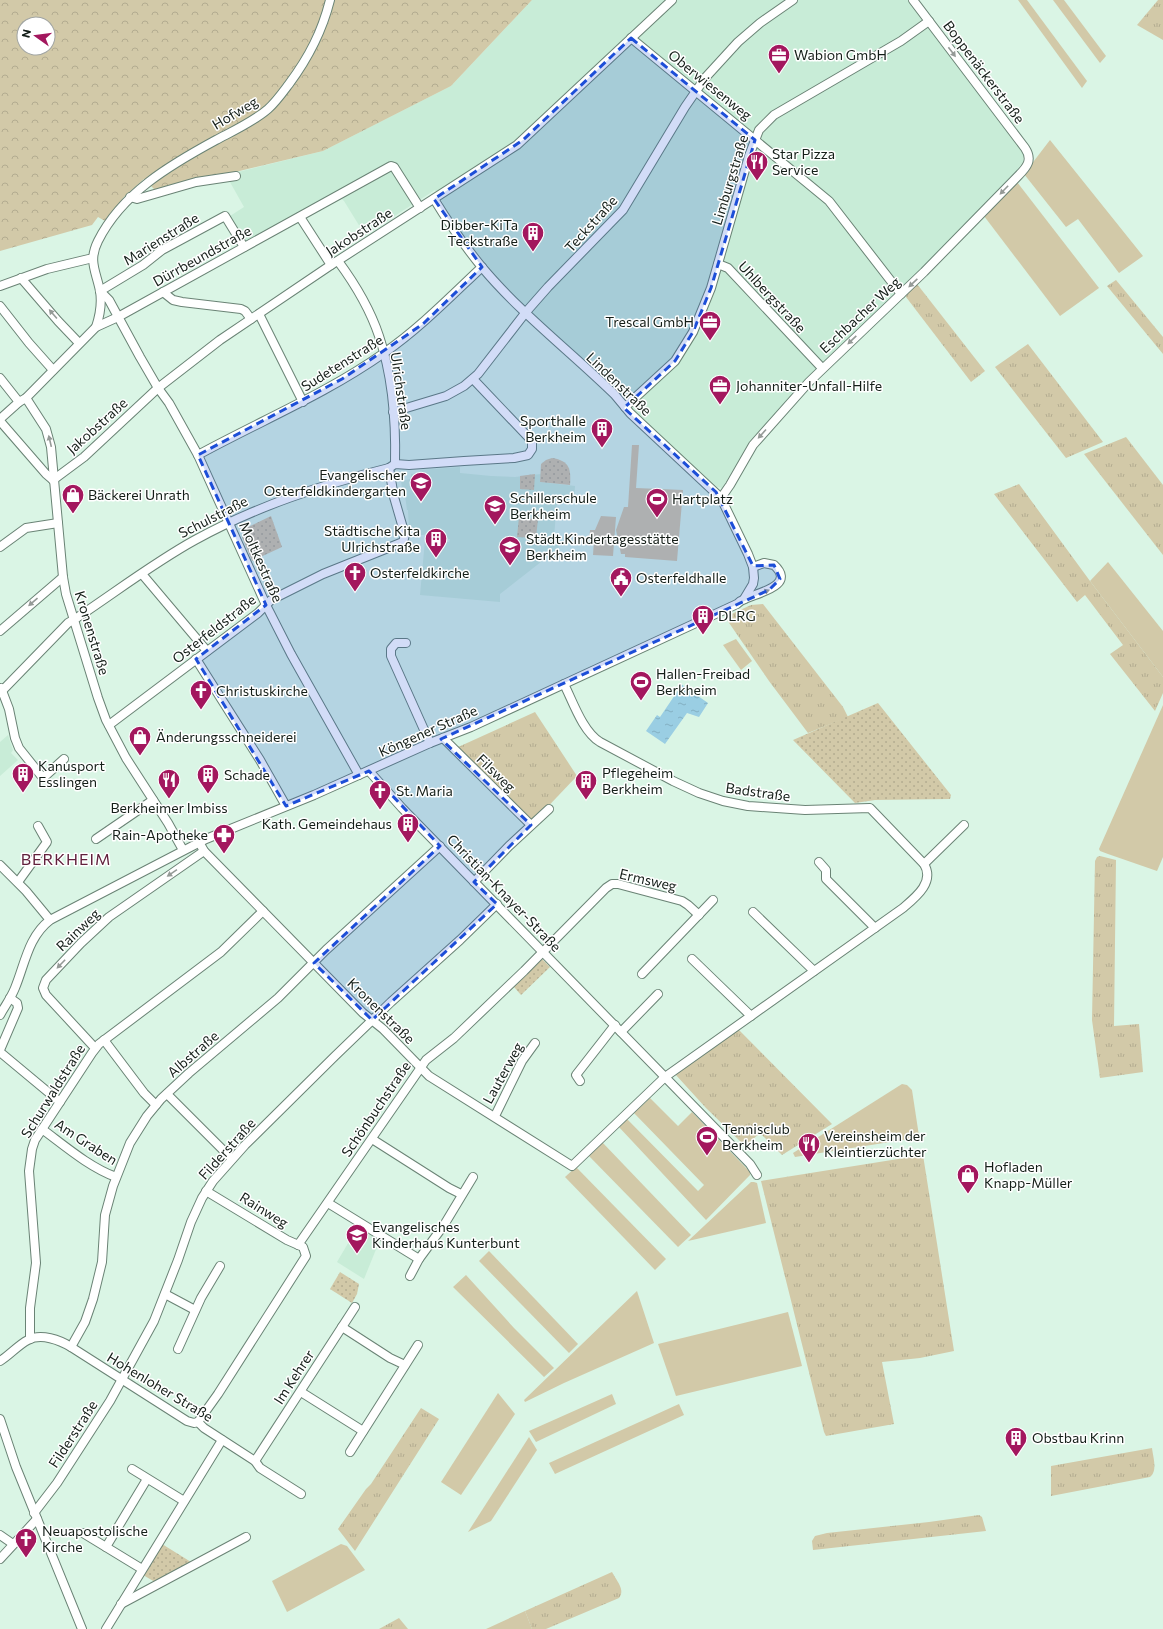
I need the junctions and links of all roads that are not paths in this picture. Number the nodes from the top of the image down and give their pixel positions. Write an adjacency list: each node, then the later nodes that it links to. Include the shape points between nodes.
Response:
1 (330, 0): 11 (street, Hofweg, via 315,44 298,72 273,104 247,123 176,163)
2 (672, 0): 6 (street, Jakobstraße)
3 (793, 0): 7 (street, Teckstraße, via 738,42)
4 (913, 0): 5 (street, Boppenäckerstraße)
5 (929, 21): 8 (street, Limburgstraße, via 901,41 779,111 761,126); 9 (street, Boppenäckerstraße, one-way to 9, via 1025,148)
6 (631, 38): 7 (street, Oberwiesenweg); 12 (street, Jakobstraße, via 511,150)
7 (695, 91): 8 (street, Oberwiesenweg); 27 (street, Teckstraße, via 623,210)
8 (755, 140): 18 (street, Limburgstraße); 25 (street, Oberwiesenweg, via 829,202)
9 (1029, 161): 25 (street, Eschbacher Weg, one-way to 25, via 1018,176)
10 (236, 176): 11 (street, via 196,182 137,199)
11 (130, 197): 16 (street, Hofweg, via 100,237)
12 (434, 198): 13 (street, Jakobstraße); 20 (street, Lindenstraße)
13 (420, 208): 14 (street, Dürrbeundstraße, via 392,166); 17 (street, Jakobstraße)
14 (300, 217): 15 (street, Dürrbeundstraße); 19 (street)
15 (244, 247): 23 (street, Marienstraße, via 225,216 162,250 143,265); 24 (street, Dürrbeundstraße)
16 (93, 258): 21 (street); 23 (street)
17 (338, 261): 19 (street, Jakobstraße); 33 (street, Ulrichstraße, via 351,278 367,308 379,334)
18 (718, 264): 34 (street, Uhlbergstraße, via 728,268); 41 (street, Limburgstraße, via 709,295 688,342 668,369)
19 (331, 265): 28 (street, Jakobstraße)
20 (482, 267): 27 (street, Lindenstraße); 33 (street, Sudetenstraße, via 423,324)
21 (22, 278): 22 (street); 32 (street, one-way to 21)
22 (0, 286)
23 (100, 291): 29 (street, Moltkestraße, via 109,300); 31 (street, via 101,310)
24 (163, 292): 29 (street, Dürrbeundstraße); 30 (street, via 177,301 241,309)
25 (901, 294): 34 (street, Eschbacher Weg, one-way to 34)
26 (0, 306): 35 (street, via 28,343)
27 (526, 312): 37 (street, Teckstraße); 41 (street, Lindenstraße, via 615,395)
28 (259, 314): 30 (street, Jakobstraße); 40 (street)
29 (118, 317): 31 (street, Dürrbeundstraße); 38 (street, Moltkestraße)
30 (251, 319): 38 (street, Jakobstraße)
31 (96, 327): 32 (street, Dürrbeundstraße)
32 (79, 342): 35 (street, Dürrbeundstraße)
33 (384, 354): 40 (street, Sudetenstraße); 42 (street, Ulrichstraße)
34 (822, 368): 47 (street, Eschbacher Weg, one-way to 47, via 753,445)
35 (53, 370): 39 (street, Dürrbeundstraße)
36 (0, 378): 39 (street, Kronenstraße)
37 (473, 379): 42 (street, Teckstraße, via 446,396); 45 (street, Schulstraße, via 530,439 533,444 530,453 514,458)
38 (158, 388): 44 (street, Moltkestraße); 46 (street, Jakobstraße, via 84,457)
39 (22, 400): 43 (street, Dürrbeundstraße); 46 (street, Kronenstraße, one-way to 39, via 49,436 42,421)
40 (303, 402): 44 (street, Sudetenstraße)
41 (625, 408): 47 (street, Lindenstraße)
42 (393, 412): 45 (street, Ulrichstraße)
43 (0, 420): 46 (street)
44 (198, 455): 49 (street, Moltkestraße)
45 (392, 466): 49 (street, Schulstraße, via 306,491 269,504); 50 (street, Ulrichstraße, via 395,501)
46 (53, 480): 48 (street, Kronenstraße)
47 (721, 498): 52 (street, Lindenstraße)
48 (58, 523): 51 (street, via 26,528); 54 (street, Kronenstraße)
49 (229, 523): 53 (street, Schulstraße, via 177,550); 56 (street, Moltkestraße)
50 (405, 535): 56 (street, Osterfeldstraße, via 401,544 323,574 271,600)
51 (0, 547)
52 (753, 567): 55 (street, Lindenstraße, via 753,584); 55 (street, Köngener Straße, one-way to 52, via 772,588 780,579 774,565 764,563)
53 (142, 574): 57 (street, Schulstraße); 60 (street)
54 (63, 577): 57 (street, Kronenstraße); 58 (street, one-way to 58)
55 (744, 599): 62 (street, Köngener Straße)
56 (266, 605): 60 (street, Osterfeldstraße); 69 (street, Moltkestraße)
57 (73, 620): 63 (street, Schulstraße); 64 (street, Kronenstraße)
58 (0, 631)
59 (406, 643): 66 (street, via 396,643 391,649 391,656)
60 (207, 651): 61 (street, Osterfeldstraße)
61 (196, 659): 64 (street, Osterfeldstraße); 71 (street)
62 (564, 684): 65 (street, Köngener Straße); 82 (street, Badstraße, via 592,736 673,781 711,798 748,806 805,810 870,808)
63 (1, 690): 67 (street, via 9,709 19,748 43,778)
64 (109, 726): 70 (street, Kronenstraße)
65 (443, 738): 66 (street, Köngener Straße); 73 (street, Filsweg)
66 (430, 743): 68 (street, Köngener Straße)
67 (64, 759)
68 (369, 771): 69 (street, Köngener Straße); 78 (street, Christian-Knayer-Straße)
69 (359, 775): 71 (street, Köngener Straße)
70 (153, 800): 76 (street); 79 (street, Kronenstraße)
71 (286, 806): 77 (street, Köngener Straße)
72 (549, 809): 73 (street)
73 (531, 825): 85 (street)
74 (964, 825): 82 (street)
75 (38, 826): 84 (street, via 47,842)
76 (96, 839)
77 (199, 842): 79 (street, Köngener Straße); 80 (street, Kronenstraße)
78 (440, 846): 85 (street, Christian-Knayer-Straße); 95 (street, Albstraße)
79 (183, 850): 91 (street, Köngener Straße)
80 (204, 851): 88 (street, Kronenstraße); 107 (street, Rainweg, one-way to 107, via 109,917 46,980 46,995)
81 (820, 862): 92 (street, via 826,870 826,879)
82 (924, 864): 92 (street, via 928,872 927,881 922,889 908,904)
83 (0, 865): 84 (street)
84 (18, 882): 91 (street)
85 (474, 882): 87 (street, Christian-Knayer-Straße)
86 (713, 900): 90 (street)
87 (497, 904): 93 (street, Christian-Knayer-Straße); 102 (street, Filderstraße)
88 (263, 911): 95 (street, Kronenstraße); 105 (street, Schurwaldstraße, via 221,952)
89 (753, 912): 96 (street)
90 (698, 915): 93 (street, Ermsweg, via 682,901 612,884); 97 (street)
91 (50, 920): 99 (street, Köngener Straße, via 40,928 30,945)
92 (875, 928): 96 (street)
93 (543, 952): 103 (street, Christian-Knayer-Straße); 109 (street, Schönbuchstraße)
94 (692, 959): 101 (street)
95 (314, 963): 102 (street, Kronenstraße); 112 (street, Albstraße, via 278,998)
96 (814, 971): 101 (street)
97 (642, 974)
98 (658, 994): 104 (street)
99 (10, 998): 100 (street, Köngener Straße); 108 (street, via 18,1004 18,1008)
100 (0, 1015)
101 (751, 1016): 110 (street)
102 (372, 1020): 109 (street, Kronenstraße); 118 (street, Filderstraße)
103 (615, 1025): 104 (street, Christian-Knayer-Straße); 111 (street, via 576,1075)
104 (621, 1032): 110 (street, Christian-Knayer-Straße)
105 (104, 1040): 107 (street, Schurwaldstraße); 114 (street)
106 (535, 1043): 115 (street, Lauterweg, via 522,1061)
107 (95, 1048): 113 (street, Schurwaldstraße)
108 (0, 1051): 113 (street)
109 (421, 1067): 115 (street, Kronenstraße); 117 (street, Schönbuchstraße)
110 (665, 1077): 115 (street, Kronenstraße, via 572,1166); 119 (street, Christian-Knayer-Straße, via 750,1164)
111 (580, 1082)
112 (167, 1094): 114 (street, Albstraße); 118 (street)
113 (60, 1102): 116 (street, Schurwaldstraße)
114 (156, 1104): 120 (street, Albstraße, via 130,1143)
115 (494, 1116)
116 (42, 1129): 120 (street, Am Graben, via 92,1165); 133 (street, Schurwaldstraße, via 33,1144 30,1164 36,1263 30,1308)
117 (372, 1139): 123 (street); 124 (street, Schönbuchstraße)
118 (232, 1159): 122 (street, Filderstraße)
119 (757, 1175)
120 (116, 1177): 135 (street, Albstraße, via 106,1209 102,1262 93,1299 85,1322)
121 (472, 1178): 123 (street)
122 (206, 1191): 125 (street, Rainweg); 129 (street, Filderstraße, via 191,1222)
123 (461, 1194): 126 (street, via 444,1225)
124 (328, 1203): 125 (street, Schönbuchstraße); 126 (street)
125 (298, 1245): 142 (street, Rainweg, via 306,1252 305,1259)
126 (419, 1259): 128 (street)
127 (220, 1266): 131 (street)
128 (410, 1276)
129 (165, 1294): 131 (street); 139 (street, Filderstraße, via 154,1321)
130 (355, 1307): 132 (street, Im Kehrer)
131 (195, 1310): 136 (street)
132 (342, 1327): 138 (street); 140 (street, Im Kehrer)
133 (30, 1339): 135 (street, Hohenloher Straße, via 55,1339); 137 (street)
134 (418, 1345): 138 (street)
135 (71, 1347): 139 (street, Hohenloher Straße)
136 (178, 1349)
137 (0, 1361)
138 (404, 1365): 143 (street)
139 (122, 1379): 142 (street, Hohenloher Straße, via 188,1421); 151 (street, Filderstraße)
140 (301, 1392): 143 (street); 146 (street, Im Kehrer)
141 (0, 1419): 151 (street)
142 (198, 1422): 144 (street, Hohenloher Straße)
143 (363, 1431): 145 (street)
144 (222, 1440): 146 (street, Hohenloher Straße); 150 (street)
145 (350, 1452)
146 (255, 1462): 149 (street, Hohenloher Straße, via 260,1468)
147 (132, 1469): 148 (street)
148 (147, 1479): 150 (street); 156 (street)
149 (301, 1494)
150 (184, 1501): 158 (street)
151 (36, 1516): 155 (street, Filderstraße); 160 (street)
152 (83, 1533): 156 (street)
153 (0, 1535): 155 (street)
154 (246, 1537): 159 (street)
155 (13, 1544): 157 (street, Filderstraße)
156 (106, 1547): 158 (street)
157 (0, 1559)
158 (142, 1569): 159 (street)
159 (121, 1604): 161 (street)
160 (82, 1629)
161 (106, 1629)

